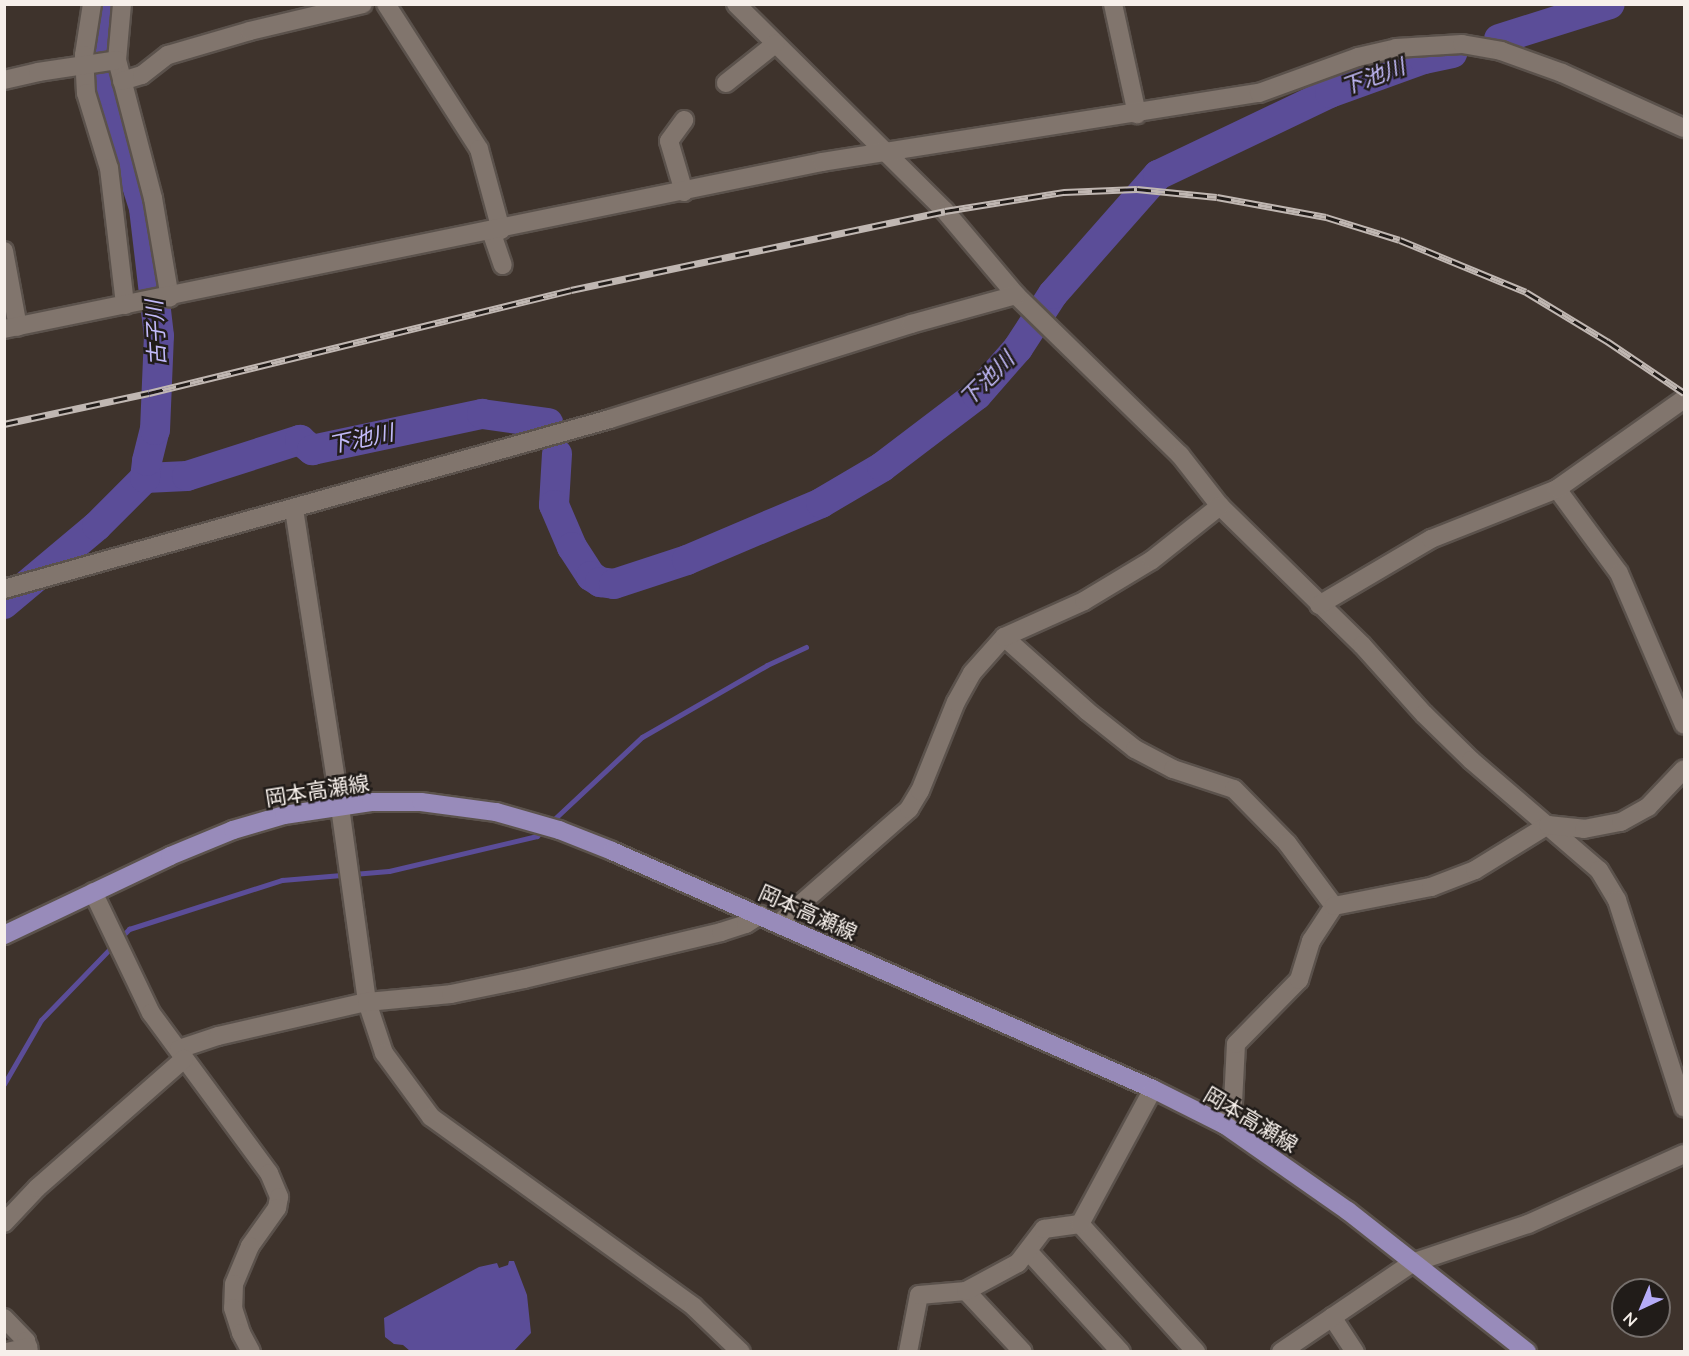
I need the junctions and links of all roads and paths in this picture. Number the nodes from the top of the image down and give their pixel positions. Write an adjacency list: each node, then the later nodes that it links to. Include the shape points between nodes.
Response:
1 (92, 4): 9 (street)
2 (122, 4): 8 (street)
3 (363, 4): 11 (street, via 168,55 142,75)
4 (386, 4): 18 (street, via 479,149)
5 (736, 4): 7 (street)
6 (1113, 4): 13 (street)
7 (775, 44): 12 (street); 16 (street)
8 (112, 61): 9 (street); 11 (street)
9 (85, 65): 10 (street); 23 (street, via 86,93 109,168)
10 (4, 80)
11 (122, 81): 22 (street, via 153,198)
12 (726, 83)
13 (1137, 114): 15 (street, via 1259,93 1358,57 1396,48 1462,44 1501,51 1562,73); 16 (street)
14 (684, 120): 17 (street, via 669,141)
15 (1684, 128)
16 (887, 153): 17 (street, via 822,162); 21 (street, via 945,211)
17 (684, 192): 18 (street)
18 (496, 230): 20 (street); 22 (street)
19 (4, 251): 24 (street)
20 (503, 265)
21 (1016, 296): 27 (street, via 1180,455); 28 (street, via 911,324 610,419)
22 (170, 298): 23 (street)
23 (125, 305): 24 (street)
24 (11, 328)
25 (1684, 399): 26 (street)
26 (1557, 489): 30 (street, via 1431,539); 32 (street, via 1619,573)
27 (1220, 506): 30 (street); 31 (street, via 1152,560 1084,601)
28 (294, 508): 29 (street); 34 (street)
29 (4, 589)
30 (1319, 606): 35 (street, via 1362,645 1471,760)
31 (1004, 637): 37 (street, via 1135,749 1173,769 1234,789 1287,843); 39 (street, via 961,692 909,809)
32 (1684, 724)
33 (1684, 769): 35 (street, via 1648,807 1621,822 1584,829)
34 (340, 807): 36 (main road, 岡本高瀬線, via 284,815 233,830); 38 (main road, 岡本高瀬線, via 371,802 421,802 496,812 612,850); 41 (street)
35 (1548, 825): 37 (street, via 1475,870 1431,887); 44 (street, via 1599,870 1617,900)
36 (93, 892): 40 (main road, 岡本高瀬線); 42 (street, via 151,1013)
37 (1334, 906): 45 (street, via 1311,940 1299,980 1236,1044 1233,1103)
38 (760, 915): 39 (main road, 岡本高瀬線); 41 (street, via 721,932 524,979 451,994)
39 (779, 923): 43 (main road, 岡本高瀬線)
40 (4, 935)
41 (366, 1002): 42 (street, via 210,1038); 57 (street, via 384,1053 430,1117 694,1307)
42 (181, 1054): 47 (street); 56 (street, via 269,1173 279,1197 277,1208 250,1246 234,1284 233,1308)
43 (1153, 1089): 45 (main road, 岡本高瀬線); 48 (street)
44 (1684, 1107)
45 (1225, 1125): 50 (main road, 岡本高瀬線, via 1348,1211)
46 (1684, 1154): 50 (street, via 1528,1224)
47 (4, 1223)
48 (1080, 1224): 49 (street, via 1044,1229); 61 (street)
49 (1028, 1251): 51 (street, via 1018,1263); 60 (street)
50 (1412, 1263): 52 (street); 64 (main road, 岡本高瀬線)
51 (966, 1291): 58 (street, via 920,1295); 59 (street)
52 (1332, 1317): 62 (street); 63 (street)
53 (4, 1318): 54 (street)
54 (29, 1349): 55 (street)
55 (7, 1352)
56 (251, 1352)
57 (741, 1352)
58 (908, 1352)
59 (1023, 1352)
60 (1121, 1352)
61 (1196, 1352)
62 (1281, 1352)
63 (1355, 1352)
64 (1527, 1352)

